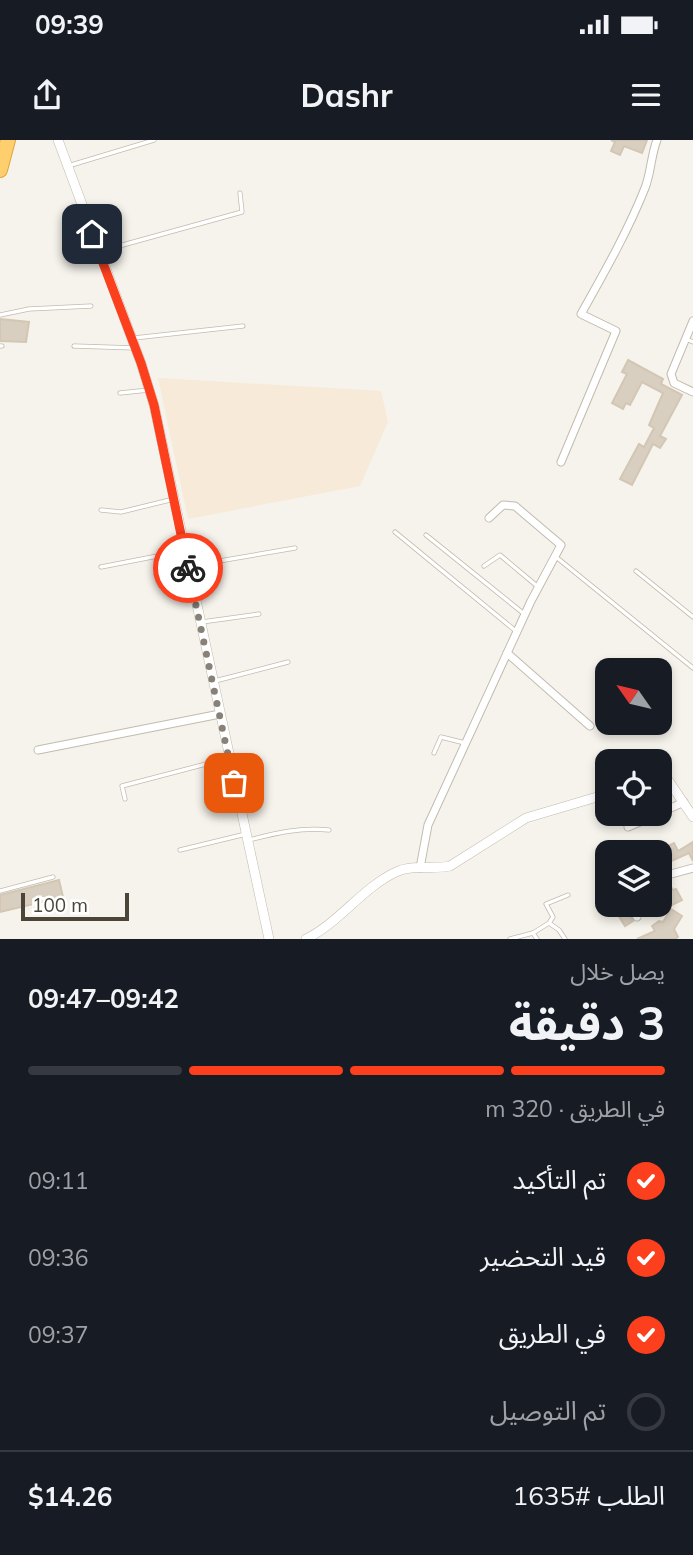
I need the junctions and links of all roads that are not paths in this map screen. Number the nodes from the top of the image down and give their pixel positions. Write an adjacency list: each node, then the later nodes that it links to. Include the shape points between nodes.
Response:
1 (58, 140): 5 (street)
2 (154, 140): 5 (lane)
3 (657, 140): 19 (street, via 647,185 581,314 616,331)
4 (9, 143): 6 (highway)
5 (66, 166): 8 (street)
6 (0, 170)
7 (240, 193): 8 (lane, via 242,212)
8 (99, 252): 14 (street)
9 (91, 306): 10 (lane)
10 (0, 315)
11 (693, 321): 13 (street)
12 (243, 326): 14 (lane)
13 (689, 341): 17 (street, via 671,374 674,383)
14 (134, 343): 15 (lane); 16 (street)
15 (74, 346)
16 (149, 390): 18 (lane); 20 (street)
17 (693, 392)
18 (120, 393)
19 (561, 462)
20 (174, 499): 21 (lane, via 121,512); 26 (street)
21 (101, 510)
22 (489, 518): 27 (street, via 503,505 515,506 561,545)
23 (395, 532): 37 (lane)
24 (426, 535): 34 (lane)
25 (295, 548): 30 (lane)
26 (185, 551): 29 (lane); 30 (street)
27 (555, 556): 32 (street); 40 (lane)
28 (484, 566): 32 (lane, via 500,555)
29 (101, 567)
30 (188, 567): 36 (street)
31 (636, 571): 35 (lane)
32 (538, 588): 34 (street)
33 (259, 614): 36 (lane)
34 (525, 614): 37 (street)
35 (693, 617)
36 (200, 623): 41 (street)
37 (517, 632): 38 (street)
38 (507, 653): 43 (street); 44 (street)
39 (288, 662): 41 (lane)
40 (693, 668)
41 (213, 682): 42 (street)
42 (220, 714): 45 (street); 47 (street)
43 (590, 726)
44 (465, 743): 46 (lane, via 441,737); 57 (street, via 428,825)
45 (38, 750)
46 (435, 753)
47 (229, 758): 50 (lane, via 122,786); 55 (street)
48 (672, 785): 51 (street)
49 (595, 798): 57 (street, via 526,818 450,866)
50 (125, 799)
51 (684, 802): 52 (street); 53 (street)
52 (672, 807)
53 (693, 817)
54 (329, 830): 55 (lane, via 313,828)
55 (246, 838): 56 (lane); 65 (street)
56 (180, 850)
57 (421, 868): 66 (street, via 397,871)
58 (693, 868): 59 (street)
59 (672, 874)
60 (53, 877): 61 (lane)
61 (0, 891)
62 (568, 895): 63 (lane, via 547,904 553,918)
63 (549, 923): 64 (lane); 69 (lane)
64 (533, 933): 67 (lane); 68 (lane)
65 (269, 939)
66 (306, 939)
67 (510, 939)
68 (537, 939)
69 (565, 939)

